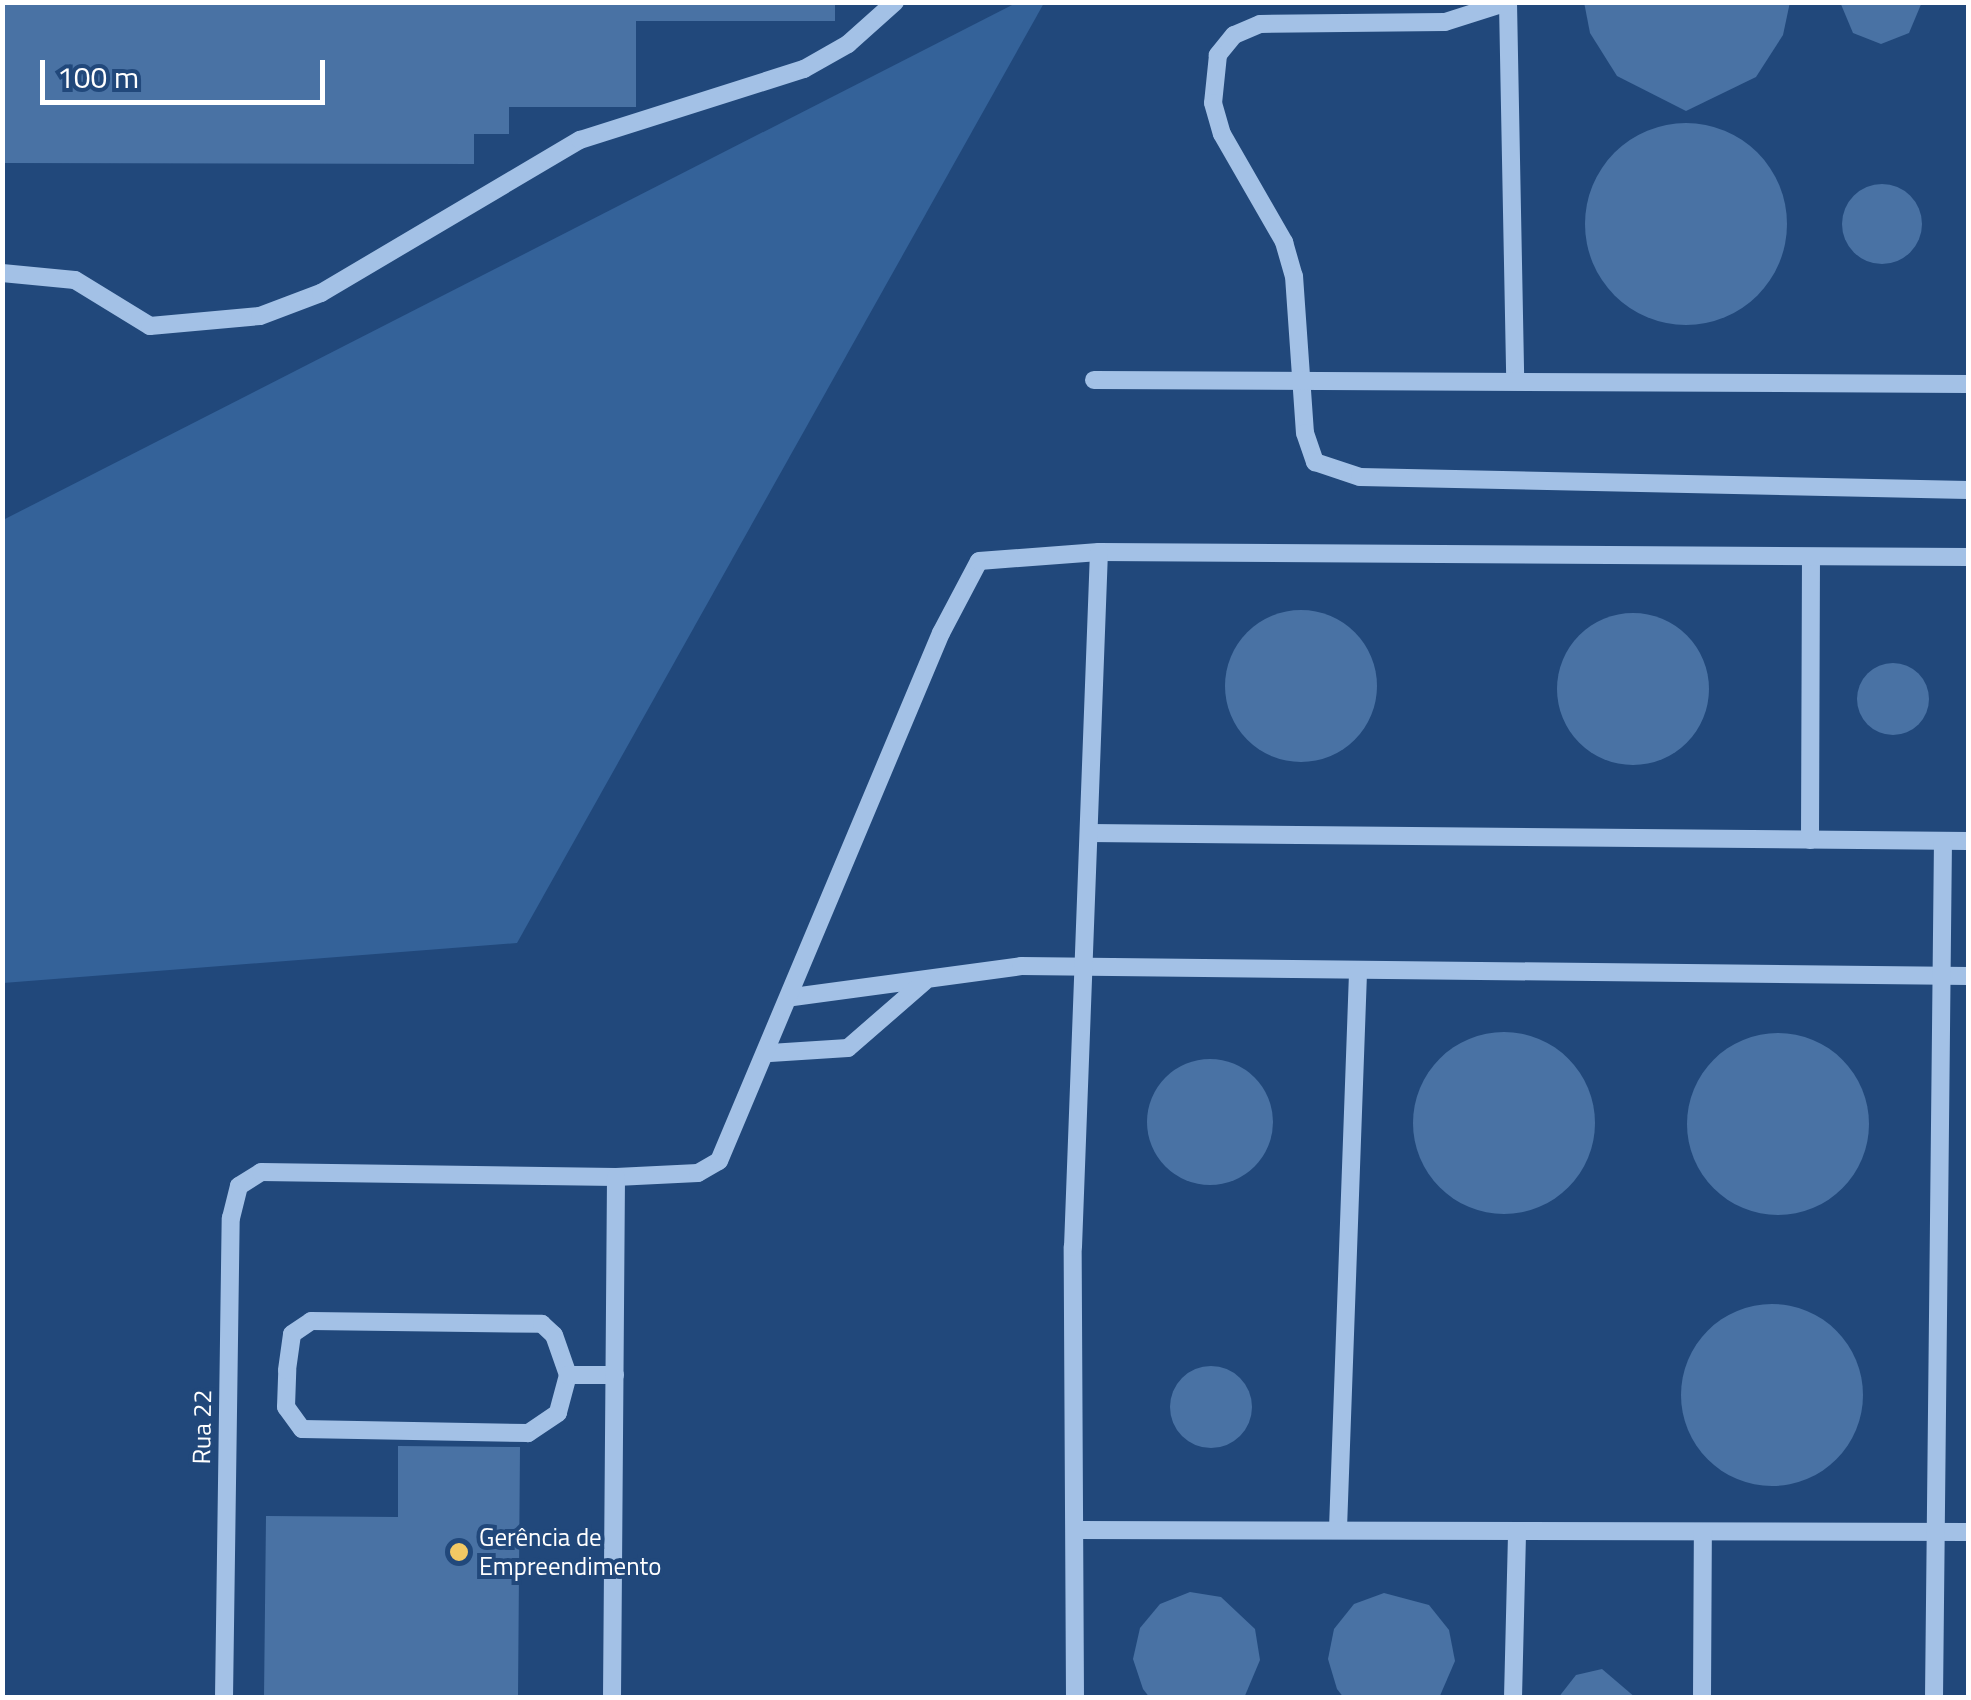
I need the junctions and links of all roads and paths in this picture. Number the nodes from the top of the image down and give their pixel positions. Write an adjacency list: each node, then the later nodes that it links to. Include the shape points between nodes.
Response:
1 (895, 2): 3 (lane, via 848,44 804,69 580,140 282,310 150,326 75,280)
2 (1508, 3): 5 (lane, via 1445,22 1260,24 1234,35 1218,55 1213,103 1222,134 1284,242 1301,308); 6 (lane)
3 (2, 273)
4 (1094, 380): 5 (lane)
5 (1305, 380): 6 (lane); 8 (lane, via 1309,449 1333,474)
6 (1515, 381): 7 (lane)
7 (1968, 384)
8 (1968, 490)
9 (1098, 552): 10 (lane); 12 (lane); 21 (lane, via 1000,554 969,570)
10 (1811, 557): 11 (lane); 13 (lane)
11 (1968, 557)
12 (1089, 834): 13 (lane); 16 (lane)
13 (1810, 840): 14 (lane)
14 (1944, 841): 15 (lane); 18 (lane)
15 (1968, 841)
16 (1080, 972): 17 (lane); 20 (lane, via 1003,966); 27 (lane)
17 (1358, 973): 18 (lane); 26 (lane)
18 (1942, 976): 19 (lane); 30 (lane)
19 (1968, 976)
20 (925, 982): 21 (lane); 22 (lane, via 848,1048)
21 (792, 997): 22 (lane)
22 (770, 1053): 23 (lane, via 719,1161 698,1173)
23 (616, 1177): 25 (lane); 32 (lane, Rua 22, via 261,1172 239,1186 231,1218)
24 (568, 1376): 24 (lane, via 552,1423 528,1433 318,1434 296,1426 286,1407 292,1334 311,1320 534,1322 554,1335); 25 (lane)
25 (615, 1376): 33 (lane)
26 (1338, 1529): 27 (lane); 28 (lane)
27 (1076, 1530): 34 (lane)
28 (1517, 1531): 29 (lane); 35 (lane)
29 (1702, 1532): 30 (lane); 36 (lane)
30 (1939, 1532): 31 (lane); 37 (lane)
31 (1968, 1532)
32 (224, 1698)
33 (612, 1698)
34 (1075, 1698)
35 (1513, 1698)
36 (1702, 1698)
37 (1934, 1698)

